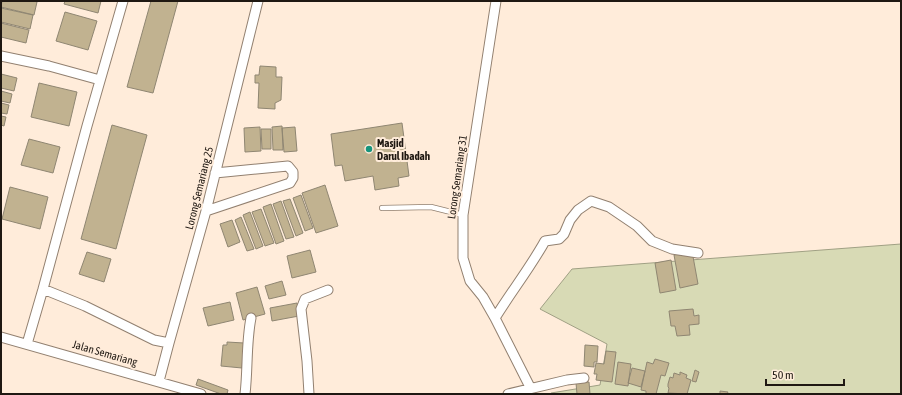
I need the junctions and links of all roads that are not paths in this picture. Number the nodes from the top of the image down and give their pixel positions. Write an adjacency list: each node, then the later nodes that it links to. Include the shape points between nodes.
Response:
1 (123, 1): 5 (street)
2 (258, 1): 6 (street, Lorong Semariang 25)
3 (496, 1): 9 (street, Lorong Semariang 31)
4 (1, 56): 5 (street)
5 (100, 80): 11 (street)
6 (215, 173): 8 (street, Lorong Semariang 25); 8 (street, via 288,166 293,172 293,178 290,183)
7 (382, 208): 9 (lane, via 431,207)
8 (206, 211): 16 (street, Lorong Semariang 25)
9 (463, 214): 14 (street, Lorong Semariang 31, via 463,258 470,281 483,297)
10 (698, 253): 14 (street, via 672,249 652,241 637,226 610,207 591,201 578,210 564,234 558,239 545,241 533,263)
11 (43, 288): 16 (street, via 154,340); 17 (street)
12 (328, 290): 23 (street, via 305,299 301,309)
13 (251, 318): 22 (street)
14 (494, 318): 20 (street, Lorong Semariang 31)
15 (1, 337): 17 (street, Jalan Semariang)
16 (169, 343): 19 (street, Lorong Semariang 25)
17 (27, 344): 19 (street, Jalan Semariang)
18 (584, 378): 20 (street)
19 (159, 381): 21 (street, Jalan Semariang)
20 (531, 389): 24 (street)
21 (201, 394)
22 (245, 394)
23 (309, 394)
24 (508, 394)

